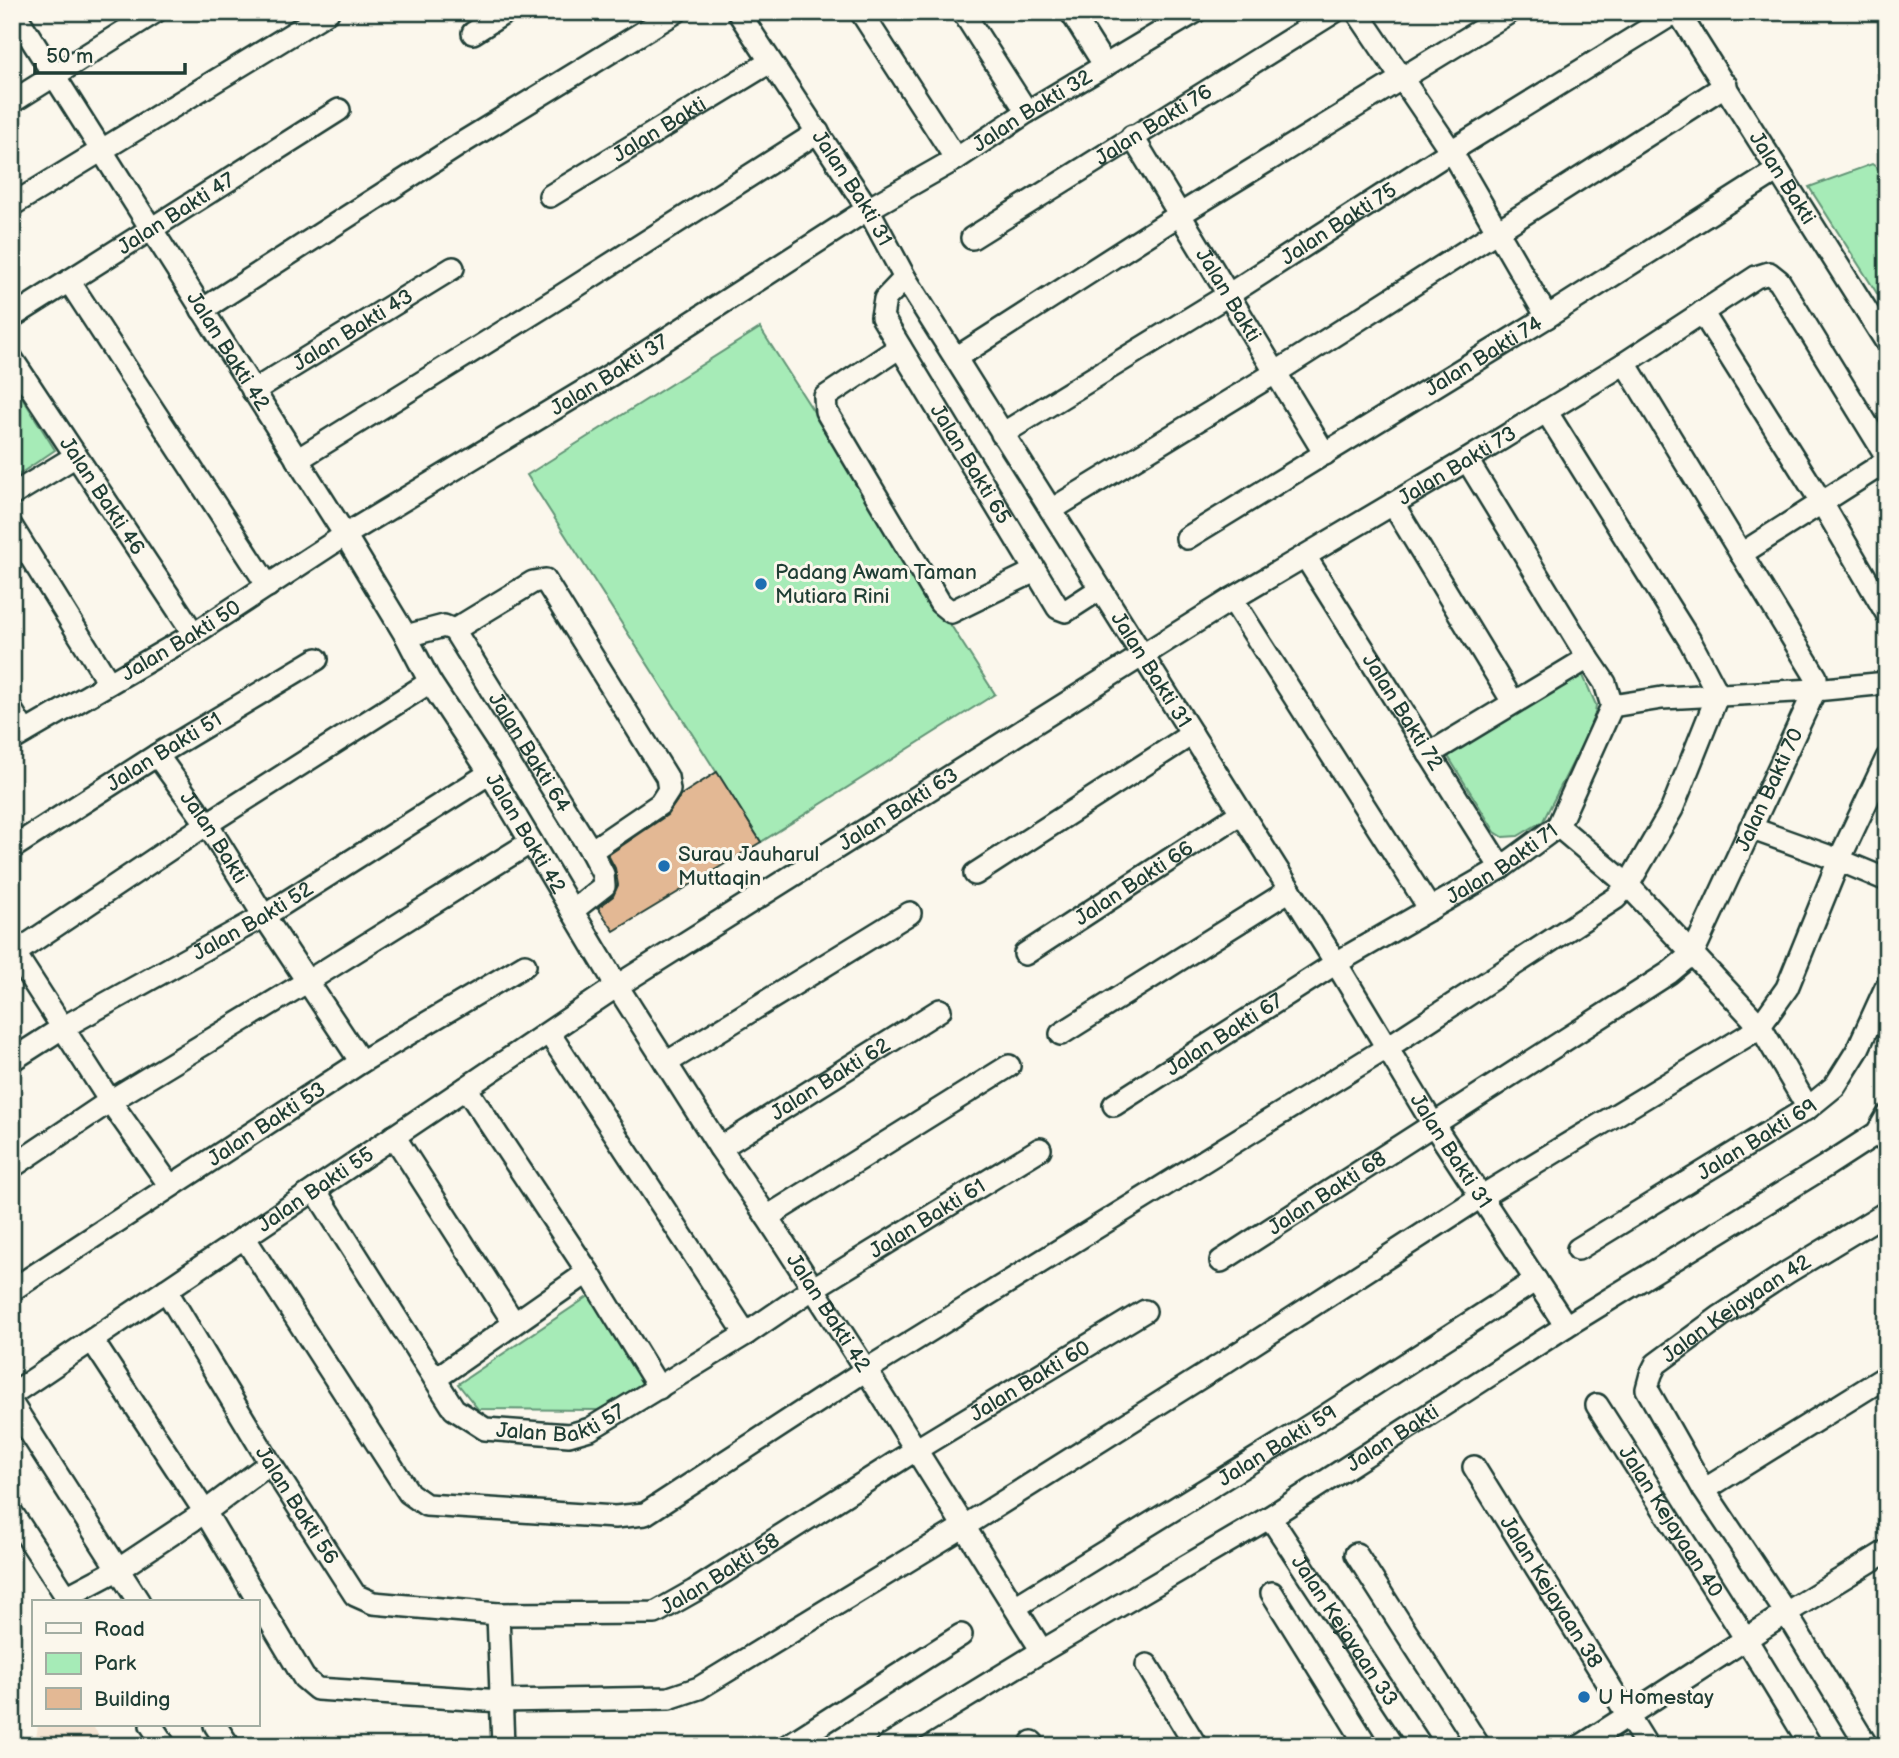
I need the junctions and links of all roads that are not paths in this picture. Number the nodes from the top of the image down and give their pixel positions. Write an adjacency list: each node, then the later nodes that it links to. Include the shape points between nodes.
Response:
1 (14, 12): 18 (street, Jalan Bakti 42)
2 (155, 12): 18 (street)
3 (328, 12): 26 (street)
4 (506, 12): 15 (street)
5 (676, 12): 41 (street)
6 (738, 12): 16 (street, Jalan Bakti 31)
7 (861, 12): 28 (street)
8 (963, 12): 23 (street)
9 (1072, 12): 17 (street)
10 (1334, 12): 25 (street, Jalan Bakti 76)
11 (1357, 12): 19 (street)
12 (1510, 12): 19 (street)
13 (1677, 12): 20 (street, Jalan Bakti); 27 (street, Jalan Bakti 75)
14 (1184, 15): 17 (street, Jalan Bakti 32)
15 (473, 33)
16 (770, 62): 24 (street, Jalan Bakti 31); 30 (street, Jalan Bakti)
17 (1105, 66): 23 (street, Jalan Bakti 32)
18 (55, 76): 21 (street); 26 (street, Jalan Bakti 42)
19 (1401, 79): 27 (street); 33 (street)
20 (1726, 85): 29 (street, Jalan Bakti); 35 (street)
21 (12, 102)
22 (339, 110): 34 (street, Jalan Bakti 47)
23 (1027, 112): 28 (street, Jalan Bakti 32)
24 (818, 132): 32 (street, Jalan Bakti 31); 57 (street)
25 (1132, 136): 33 (street, Jalan Bakti); 36 (street, Jalan Bakti 76)
26 (102, 150): 31 (street); 34 (street, Jalan Bakti 42)
27 (1451, 151): 35 (street); 40 (street, Jalan Bakti 75)
28 (956, 159): 32 (street, Jalan Bakti 32)
29 (1778, 170): 44 (street, Jalan Bakti 74); 45 (street, Jalan Bakti)
30 (550, 196)
31 (12, 205)
32 (869, 209): 38 (street, Jalan Bakti 31); 64 (street, Jalan Bakti 37, via 612,374)
33 (1179, 215): 40 (street, Jalan Bakti); 47 (street)
34 (151, 229): 39 (street, Jalan Bakti 47); 41 (street, Jalan Bakti 42)
35 (1497, 231): 44 (street); 50 (street)
36 (972, 237)
37 (453, 268): 51 (street, Jalan Bakti 43)
38 (905, 278): 46 (street, Jalan Bakti 65, via 886,299 882,317); 47 (street, Jalan Bakti 31)
39 (69, 281): 43 (street, Jalan Bakti 47); 69 (street)
40 (1228, 295): 50 (street, Jalan Bakti); 53 (street, Jalan Bakti 75)
41 (202, 310): 51 (street, Jalan Bakti 42)
42 (1702, 312): 49 (street, Jalan Bakti 73); 56 (street, Jalan Bakti 73, via 1769,273 1779,281); 60 (street)
43 (12, 317)
44 (1547, 317): 54 (street, Jalan Bakti 74)
45 (1887, 344)
46 (900, 347): 68 (street, Jalan Bakti 65); 68 (street, via 825,397 826,411 940,603 951,612)
47 (956, 358): 53 (street, Jalan Bakti 31)
48 (12, 359): 55 (street, Jalan Bakti 46)
49 (1625, 363): 52 (street, Jalan Bakti 73); 66 (street)
50 (1275, 373): 54 (street, Jalan Bakti); 62 (street)
51 (253, 391): 57 (street, Jalan Bakti 42)
52 (1546, 411): 58 (street, Jalan Bakti 73); 83 (street, via 1690,640)
53 (1002, 434): 62 (street, Jalan Bakti 31)
54 (1325, 454): 65 (street, Jalan Bakti 74)
55 (76, 456): 59 (street); 74 (street, Jalan Bakti 46)
56 (1887, 459): 60 (street)
57 (297, 460): 64 (street, Jalan Bakti 42)
58 (1467, 460): 61 (street, Jalan Bakti 73); 77 (street)
59 (12, 495)
60 (1822, 503): 66 (street); 72 (street)
61 (1393, 504): 67 (street, Jalan Bakti 73); 84 (street)
62 (1051, 510): 70 (street, Jalan Bakti 31)
63 (12, 527): 80 (street)
64 (345, 535): 69 (street, Jalan Bakti 50); 75 (street, Jalan Bakti 42)
65 (1187, 538)
66 (1741, 554): 82 (street, via 1816,677)
67 (1305, 556): 71 (street, Jalan Bakti 73); 89 (street, Jalan Bakti 72)
68 (1035, 571): 70 (street, Jalan Bakti 65, via 1058,608 1066,611)
69 (268, 586): 74 (street, Jalan Bakti 50)
70 (1100, 589): 76 (street, Jalan Bakti 31)
71 (1232, 599): 76 (street, Jalan Bakti 73); 106 (street)
72 (1887, 614)
73 (454, 630): 75 (street, via 444,626); 99 (street, Jalan Bakti 64); 99 (street, via 533,582 545,580 667,776 669,790 660,804)
74 (194, 634): 80 (street, Jalan Bakti 50)
75 (406, 636): 79 (street, Jalan Bakti 42)
76 (1143, 655): 87 (street, Jalan Bakti 31); 117 (street, Jalan Bakti 63)
77 (1588, 657): 84 (street); 85 (street, via 1605,683)
78 (317, 659): 90 (street, Jalan Bakti 51)
79 (430, 682): 92 (street, Jalan Bakti 42); 94 (street)
80 (109, 683): 88 (street, Jalan Bakti 50)
81 (1887, 683): 82 (street)
82 (1815, 690): 83 (street); 96 (street, Jalan Bakti 70)
83 (1718, 694): 85 (street); 104 (street, via 1672,810)
84 (1513, 702): 89 (street)
85 (1612, 706): 95 (street, Jalan Bakti 71)
86 (12, 711): 88 (street)
87 (1192, 734): 93 (street, Jalan Bakti 31); 102 (street)
88 (19, 736)
89 (1429, 754): 101 (street, Jalan Bakti 72)
90 (157, 755): 94 (street, Jalan Bakti); 98 (street, Jalan Bakti 51)
91 (1887, 758): 100 (street)
92 (490, 773): 97 (street, Jalan Bakti 42); 109 (street, Jalan Bakti 52)
93 (1241, 813): 105 (street, Jalan Bakti 31); 112 (street, Jalan Bakti 66)
94 (207, 824): 109 (street, Jalan Bakti); 110 (street)
95 (1558, 826): 101 (street, Jalan Bakti 71); 104 (street)
96 (1750, 828): 100 (street); 111 (street, Jalan Bakti 70)
97 (531, 842): 107 (street, Jalan Bakti 42); 115 (street)
98 (12, 848)
99 (591, 851): 107 (street, Jalan Bakti 64, via 604,886)
100 (1839, 860): 103 (street); 119 (street, via 1787,988)
101 (1501, 868): 106 (street, Jalan Bakti 71)
102 (975, 874)
103 (1887, 880)
104 (1629, 885): 111 (street); 123 (street, via 1616,898)
105 (1290, 890): 113 (street, Jalan Bakti 31); 122 (street)
106 (1430, 909): 113 (street, Jalan Bakti 71)
107 (572, 911): 117 (street, Jalan Bakti 42)
108 (909, 913): 126 (street)
109 (264, 916): 115 (street, Jalan Bakti); 120 (street, Jalan Bakti 52)
110 (13, 952): 120 (street)
111 (1693, 953): 119 (street); 133 (street, Jalan Bakti 70, via 1670,973)
112 (1025, 954)
113 (1336, 963): 123 (street, Jalan Bakti 31); 130 (street, Jalan Bakti 67)
114 (525, 965): 125 (street, Jalan Bakti 53)
115 (308, 981): 125 (street, Jalan Bakti); 129 (street)
116 (1887, 985): 131 (street, Jalan Bakti 69, via 1857,1051 1835,1086)
117 (617, 986): 121 (street, Jalan Bakti 55); 126 (street, Jalan Bakti 42)
118 (940, 1010): 135 (street, Jalan Bakti 62)
119 (1760, 1026): 131 (street); 140 (street)
120 (62, 1028): 124 (street, Jalan Bakti 52); 129 (street)
121 (549, 1033): 128 (street, Jalan Bakti 55); 154 (street)
122 (1061, 1034)
123 (1388, 1047): 133 (street, Jalan Bakti 31); 156 (street)
124 (12, 1060)
125 (361, 1062): 138 (street, Jalan Bakti 53)
126 (666, 1063): 135 (street, Jalan Bakti 42)
127 (1009, 1066): 142 (street)
128 (466, 1088): 134 (street, Jalan Bakti 55); 146 (street)
129 (110, 1101): 137 (street); 138 (street)
130 (1114, 1105)
131 (1808, 1108): 144 (street, Jalan Bakti 69)
132 (1887, 1116): 153 (street, Jalan Bakti, via 1867,1140)
133 (1433, 1124): 140 (street, Jalan Bakti 31); 145 (street, Jalan Bakti 68)
134 (394, 1136): 139 (street, Jalan Bakti 55); 152 (street)
135 (720, 1148): 142 (street, Jalan Bakti 42)
136 (1040, 1149): 148 (street, Jalan Bakti 61)
137 (12, 1167)
138 (170, 1186): 149 (street, Jalan Bakti 53)
139 (315, 1189): 143 (street, Jalan Bakti 55); 158 (street, Jalan Bakti 57)
140 (1482, 1196): 147 (street, Jalan Bakti 31); 170 (street)
141 (1887, 1212): 166 (street, Jalan Kejayaan 42, via 1721,1316 1656,1364 1647,1389)
142 (767, 1217): 148 (street, Jalan Bakti 42)
143 (244, 1237): 150 (street, Jalan Bakti 55); 156 (street, via 409,1493 426,1505 615,1517 645,1514)
144 (1578, 1249)
145 (1221, 1261)
146 (588, 1272): 152 (street); 159 (street)
147 (1536, 1280): 153 (street, Jalan Bakti 31); 179 (street, Jalan Bakti 59)
148 (813, 1289): 154 (street, Jalan Bakti 57); 156 (street, Jalan Bakti 42)
149 (12, 1290)
150 (166, 1290): 155 (street, Jalan Bakti 55); 164 (street, Jalan Bakti 56)
151 (1145, 1311): 163 (street, Jalan Bakti 60)
152 (514, 1323): 158 (street)
153 (1566, 1326): 169 (street, Jalan Bakti)
154 (746, 1334): 159 (street, Jalan Bakti 57)
155 (92, 1340): 160 (street, Jalan Bakti 55); 167 (street)
156 (866, 1370): 163 (street, Jalan Bakti 42)
157 (1887, 1376): 166 (street)
158 (435, 1379): 159 (street, Jalan Bakti 57, via 454,1409 485,1429 569,1435 590,1429)
159 (659, 1388)
160 (12, 1394)
161 (12, 1404): 173 (street)
162 (1597, 1405): 183 (street, Jalan Kejayaan 40)
163 (916, 1449): 170 (street, Jalan Bakti 42); 181 (street, Jalan Bakti 58, via 654,1613)
164 (270, 1463): 167 (street); 181 (street, Jalan Bakti 56, via 355,1595 373,1603)
165 (1474, 1468): 187 (street, Jalan Kejayaan 38)
166 (1704, 1490): 180 (street, Jalan Kejayaan 42)
167 (205, 1512): 173 (street); 177 (street)
168 (12, 1513): 175 (street)
169 (1270, 1517): 184 (street, Jalan Bakti); 197 (street, Jalan Kejayaan 33)
170 (963, 1527): 179 (street, Jalan Bakti 42); 186 (street, via 699,1688 669,1698)
171 (1887, 1551): 180 (street)
172 (1356, 1554): 198 (street)
173 (119, 1569): 175 (street); 176 (street)
174 (1272, 1593): 196 (street)
175 (68, 1600)
176 (138, 1600)
177 (257, 1600)
178 (259, 1603): 186 (street, via 304,1678 317,1689)
179 (1016, 1607): 184 (street, Jalan Bakti 42)
180 (1786, 1613): 183 (street); 202 (street, Jalan Kejayaan 42)
181 (498, 1614): 186 (street)
182 (961, 1635): 193 (street)
183 (1746, 1639): 187 (street); 201 (street, Jalan Kejayaan 40)
184 (1042, 1651): 194 (street, Jalan Bakti)
185 (1147, 1665): 195 (street)
186 (501, 1700): 192 (street)
187 (1628, 1716): 199 (street); 200 (street, Jalan Kejayaan 38)
188 (152, 1726): 190 (street)
189 (216, 1726): 191 (street)
190 (165, 1746)
191 (229, 1746)
192 (503, 1746)
193 (787, 1746)
194 (887, 1746)
195 (1196, 1746)
196 (1367, 1746)
197 (1421, 1746)
198 (1479, 1746)
199 (1581, 1746)
200 (1647, 1746)
201 (1811, 1746)
202 (1867, 1746)

